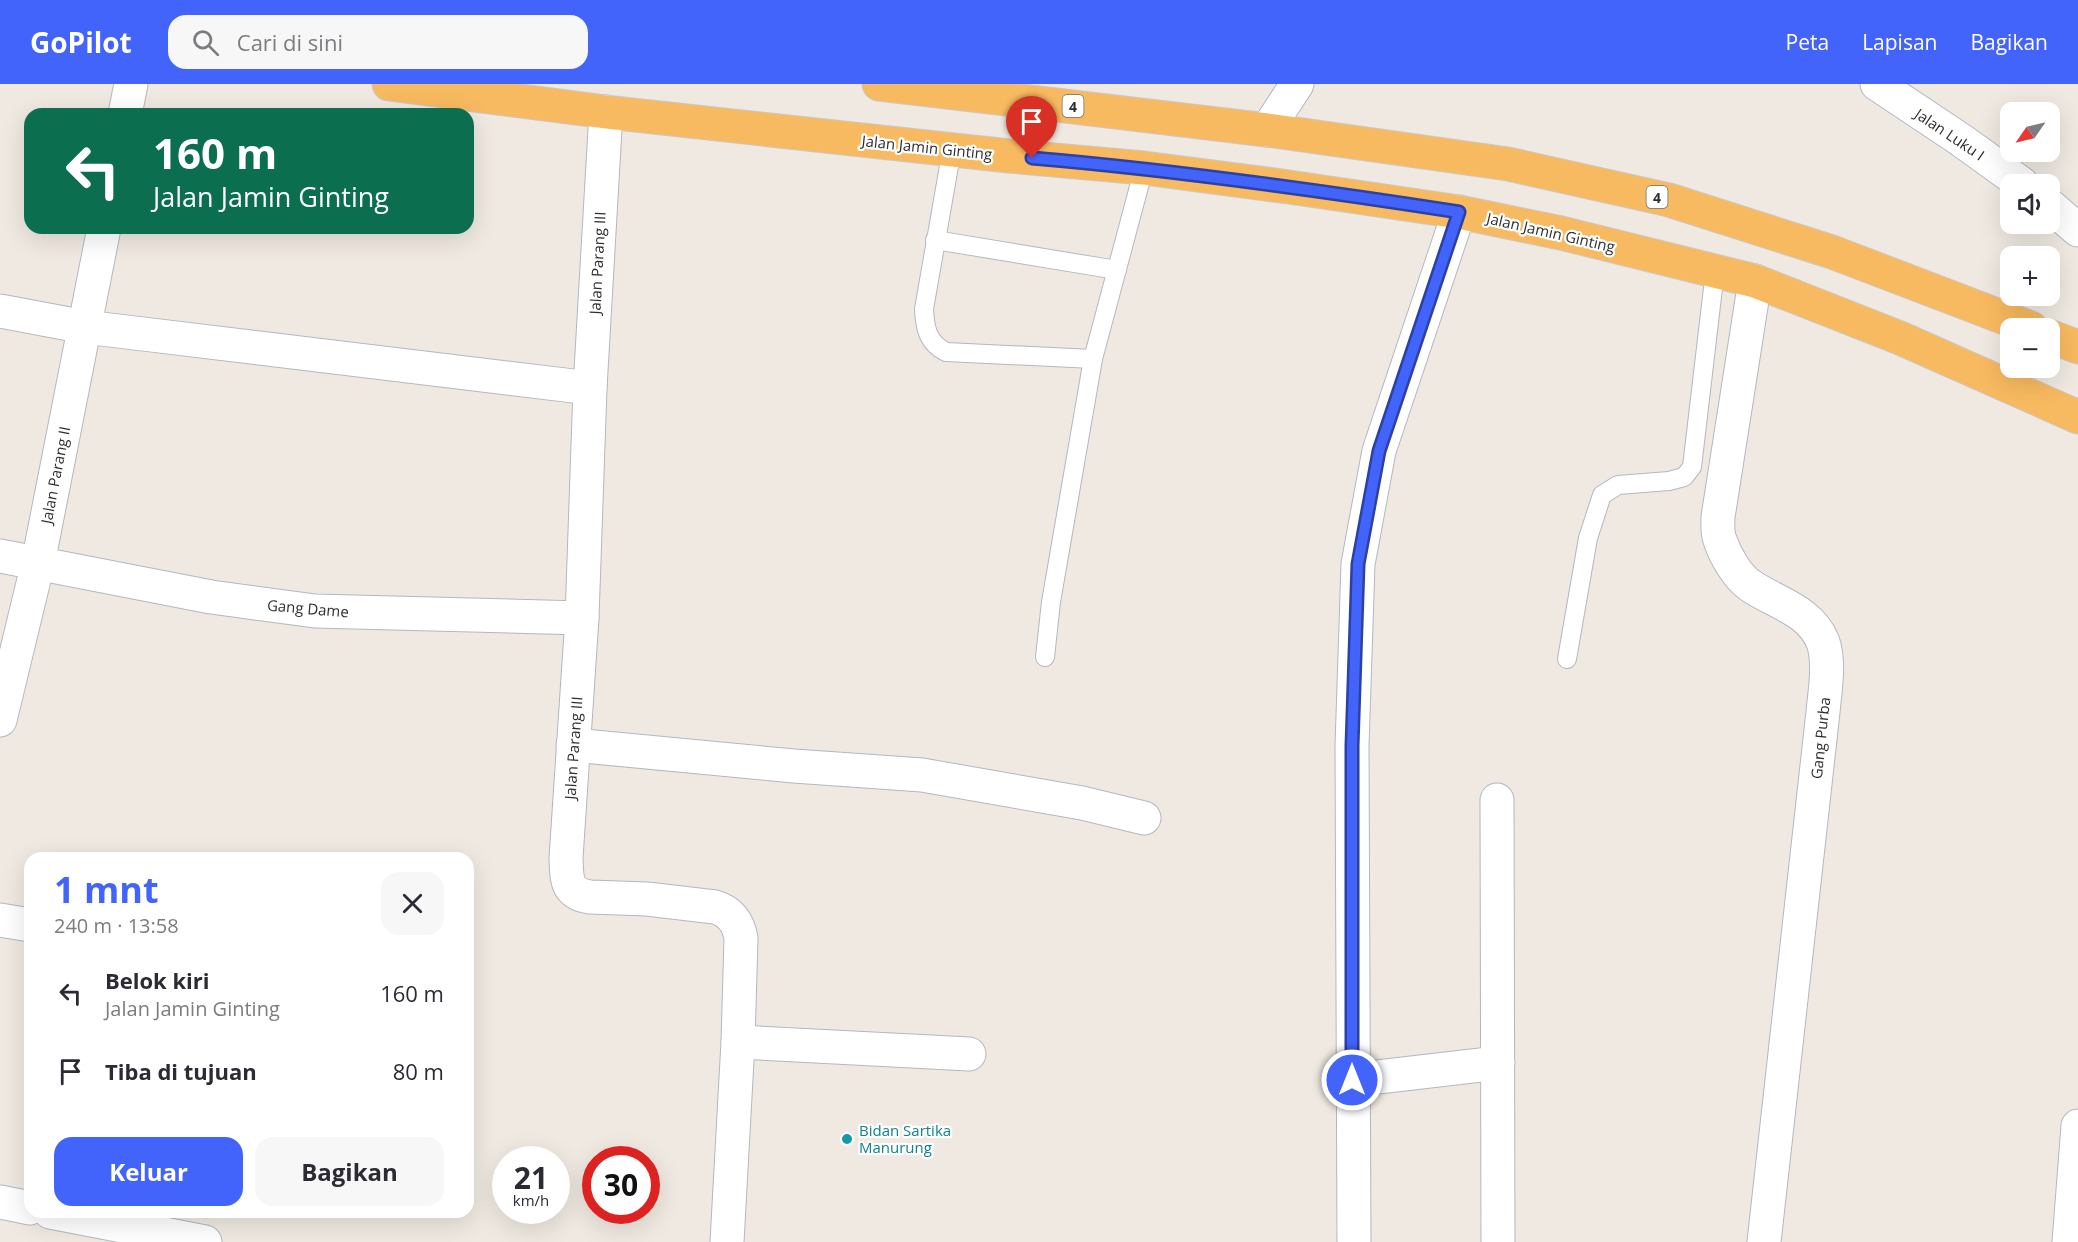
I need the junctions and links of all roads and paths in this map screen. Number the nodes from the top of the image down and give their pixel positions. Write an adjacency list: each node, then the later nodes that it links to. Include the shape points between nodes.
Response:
1 (131, 84): 6 (street)
2 (389, 84): 7 (highway, Jalan Jamin Ginting)
3 (879, 84): 8 (highway, 4)
4 (1297, 84): 8 (street)
5 (1877, 84): 11 (street, Jalan Luku I)
6 (127, 108)
7 (606, 112): 9 (highway, Jalan Jamin Ginting); 26 (street, Jalan Parang III)
8 (1267, 130): 21 (highway, 4, via 1508,164 1669,200 1832,252)
9 (952, 149): 10 (highway, Jalan Jamin Ginting); 16 (lane)
10 (1144, 168): 12 (highway, Jalan Jamin Ginting); 17 (lane)
11 (2008, 174)
12 (1459, 212): 18 (highway, Jalan Jamin Ginting); 42 (street, via 1379,451 1358,564 1352,746)
13 (2060, 214): 14 (street)
14 (2078, 230)
15 (103, 234): 22 (street, Jalan Parang II)
16 (935, 240): 17 (lane); 25 (lane, via 924,309 925,325 935,346 946,352)
17 (1117, 270): 25 (lane)
18 (1715, 271): 19 (highway, Jalan Jamin Ginting); 32 (lane, via 1692,467 1684,477 1618,485 1602,495 1588,538)
19 (1755, 281): 27 (highway, Jalan Jamin Ginting, via 1900,338); 51 (street, Gang Purba, via 1718,517 1719,538 1741,577 1810,621 1823,642 1826,664)
20 (0, 311): 22 (street)
21 (2005, 318)
22 (85, 327): 26 (street); 29 (street, Jalan Parang II)
23 (2060, 340): 24 (highway)
24 (2078, 347)
25 (1093, 359): 31 (lane)
26 (590, 388): 30 (street, Jalan Parang III)
27 (2078, 417)
28 (0, 555): 29 (street, Gang Dame)
29 (38, 563): 30 (street, Gang Dame, via 211,597 315,611); 33 (street, Jalan Parang II)
30 (582, 618): 34 (street, Jalan Parang III)
31 (1045, 657)
32 (1567, 659)
33 (0, 720)
34 (573, 745): 36 (street, via 922,776 1082,803); 39 (street, Jalan Parang III, via 567,882 581,896 715,907 734,919 741,938)
35 (1497, 800): 41 (street)
36 (1144, 818)
37 (0, 920): 38 (street)
38 (24, 924)
39 (738, 1042): 40 (street); 48 (street, Jalan Parang III)
40 (969, 1054)
41 (1498, 1063): 42 (street); 50 (street)
42 (1352, 1080): 49 (street)
43 (2078, 1126): 52 (street)
44 (0, 1202): 45 (street)
45 (24, 1207)
46 (81, 1218): 47 (street)
47 (205, 1242)
48 (726, 1242)
49 (1354, 1242)
50 (1498, 1242)
51 (1764, 1242)
52 (2069, 1242)

